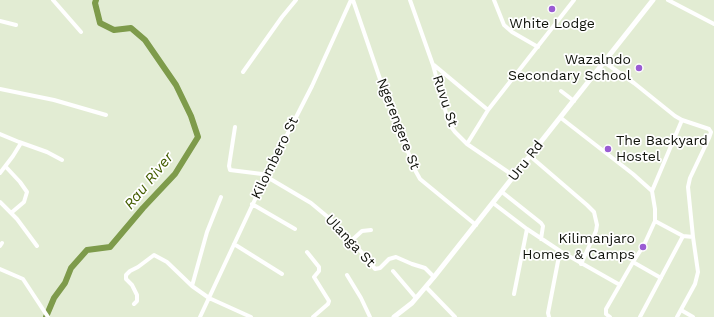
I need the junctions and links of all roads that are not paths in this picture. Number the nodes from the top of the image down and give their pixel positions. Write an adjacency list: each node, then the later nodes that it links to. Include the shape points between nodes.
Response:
1 (53, 0): 12 (street)
2 (296, 0): 16 (street)
3 (352, 0): 32 (street, Kilombero St); 42 (street, Ngerengere St, via 415,170 420,179)
4 (410, 0): 15 (street, Ruvu St)
5 (494, 0): 13 (street, via 504,25)
6 (574, 0): 13 (street)
7 (653, 0): 14 (street, Uru Rd)
8 (668, 0): 10 (street)
9 (0, 21): 11 (street)
10 (714, 24)
11 (16, 25)
12 (81, 32)
13 (538, 47): 20 (street)
14 (604, 62): 19 (street, Uru Rd); 23 (street)
15 (433, 65): 20 (street); 27 (street, Ruvu St, via 449,124)
16 (243, 72)
17 (0, 89): 21 (street, via 54,100)
18 (561, 91): 19 (street)
19 (574, 101): 22 (street, Uru Rd)
20 (488, 110): 27 (street)
21 (106, 115)
22 (561, 118): 28 (street, Uru Rd); 34 (street)
23 (682, 120): 34 (street); 47 (street, via 709,129 711,132 688,187)
24 (234, 127): 32 (street, Ulanga St, via 230,169)
25 (0, 134): 26 (street)
26 (21, 143): 29 (street); 30 (street)
27 (467, 144): 33 (street, Ruvu St)
28 (530, 156): 33 (street, Uru Rd); 55 (street, via 594,212 596,231)
29 (62, 160)
30 (6, 167): 31 (street); 40 (street, via 27,192 24,202)
31 (0, 173)
32 (266, 176): 39 (street, Kilombero St); 49 (street, Ulanga St, via 319,209)
33 (514, 176): 35 (street, Uru Rd)
34 (652, 191): 41 (street)
35 (502, 192): 38 (street, Uru Rd); 48 (street, via 543,224)
36 (221, 197): 63 (street)
37 (0, 202): 40 (street)
38 (493, 203): 42 (street, Uru Rd); 44 (street)
39 (252, 204): 43 (street); 50 (street, Kilombero St)
40 (11, 213): 51 (street)
41 (655, 221): 46 (street); 54 (street)
42 (476, 225): 60 (street, Uru Rd)
43 (295, 229)
44 (527, 229): 48 (street); 65 (street)
45 (371, 230): 49 (street, via 362,231)
46 (683, 236): 47 (street); 61 (street)
47 (693, 237): 69 (street, via 698,272 695,284)
48 (541, 239): 52 (street)
49 (351, 241): 60 (street, Ulanga St, via 375,269 396,257 425,268)
50 (234, 244): 58 (street); 66 (street, Kilombero St)
51 (37, 246)
52 (560, 251): 55 (street); 78 (street)
53 (307, 252): 74 (street, via 319,267 314,277 329,301)
54 (633, 262): 61 (street); 62 (street)
55 (581, 264): 62 (street)
56 (0, 269): 71 (street, via 23,279)
57 (393, 271): 67 (street)
58 (282, 274)
59 (347, 275): 75 (street, via 362,298)
60 (434, 277): 64 (street, Uru Rd)
61 (661, 278): 80 (street)
62 (620, 285): 79 (street, via 605,312)
63 (192, 286): 66 (street); 68 (street, via 161,257 154,254 126,275 137,295)
64 (426, 287): 67 (street, Uru Rd); 77 (street)
65 (514, 294)
66 (209, 298): 70 (street); 72 (street, Kilombero St)
67 (416, 298): 76 (street, Uru Rd)
68 (134, 304)
69 (681, 310): 81 (street); 82 (street)
70 (243, 315): 73 (street)
71 (48, 317)
72 (200, 317)
73 (251, 317)
74 (313, 317)
75 (370, 317)
76 (394, 317)
77 (455, 317)
78 (549, 317)
79 (610, 317)
80 (640, 317)
81 (677, 317)
82 (693, 317)

